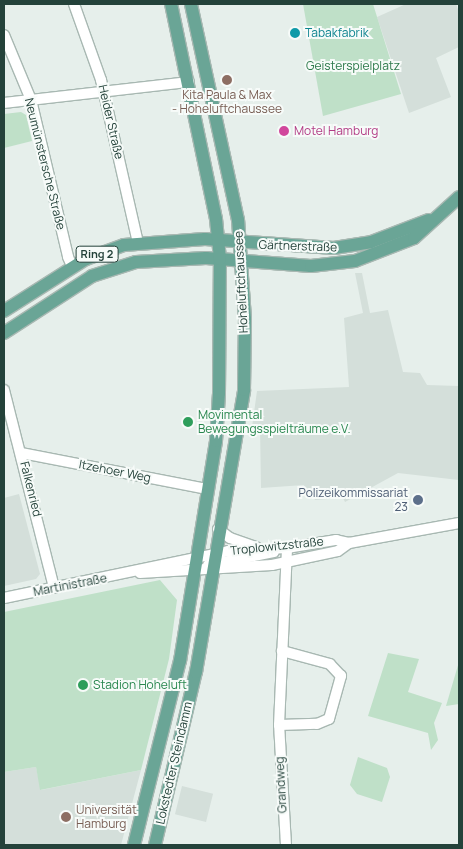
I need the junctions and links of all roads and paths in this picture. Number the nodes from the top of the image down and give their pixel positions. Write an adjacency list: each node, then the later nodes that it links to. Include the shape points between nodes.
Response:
1 (74, 4): 6 (street, Heider Straße)
2 (171, 4): 5 (main road, Hoheluftchaussee)
3 (191, 4): 12 (main road, Hoheluftchaussee, via 221,137)
4 (4, 35): 7 (street, Neumünstersche Straße)
5 (189, 82): 6 (street); 11 (main road, Hoheluftchaussee)
6 (104, 91): 7 (street); 13 (street, Heider Straße)
7 (31, 100): 8 (street); 16 (street, Neumünstersche Straße)
8 (4, 103)
9 (459, 197): 10 (main road, Gärtnerstraße / Ring 2)
10 (434, 218): 12 (main road, Gärtnerstraße / Ring 2, via 349,247); 15 (main road, Gärtnerstraße / Ring 2, via 414,238 355,260 311,266)
11 (218, 240): 12 (main road, Gärtnerstraße / Ring 2); 13 (main road, Ring 2); 14 (main road, Hoheluftchaussee)
12 (239, 242): 15 (main road, Hoheluftchaussee)
13 (138, 243): 16 (main road, Ring 2, via 110,249)
14 (220, 259): 15 (main road, Gärtnerstraße / Ring 2); 18 (main road, Ring 2, via 150,260 111,269 71,289); 21 (main road, Hoheluftchaussee, via 220,393)
15 (241, 262): 23 (main road, Hoheluftchaussee, via 244,319 242,408)
16 (72, 266): 17 (main road, Ring 2)
17 (4, 311)
18 (4, 333)
19 (4, 390): 20 (street, Falkenried)
20 (22, 453): 21 (street, Itzehoer Weg); 30 (street, Falkenried)
21 (207, 489): 27 (main road, Hoheluftchaussee)
22 (459, 523): 24 (street, Troplowitzstraße)
23 (218, 529): 26 (street, via 235,540); 27 (main road, Hoheluftchaussee)
24 (349, 543): 25 (street, Troplowitzstraße, via 336,540); 28 (street, Troplowitzstraße, via 338,551)
25 (287, 548): 26 (street, Troplowitzstraße); 27 (street, via 263,557); 28 (street, Grandweg)
26 (264, 549): 27 (street, Troplowitzstraße)
27 (204, 563): 28 (street, Troplowitzstraße); 29 (street, Martinistraße); 29 (street, Martinistraße, via 155,565); 34 (main road, Lokstedter Steindamm, via 168,722); 35 (main road, Lokstedter Steindamm, via 196,672)
28 (288, 563): 32 (street, Grandweg)
29 (136, 572): 30 (street, Martinistraße)
30 (54, 588): 31 (street, Martinistraße)
31 (4, 598)
32 (282, 650): 33 (street, Grandweg); 33 (street, via 330,664 341,676 330,719 317,724)
33 (279, 725): 36 (street, Grandweg)
34 (134, 845)
35 (155, 845)
36 (286, 845)

